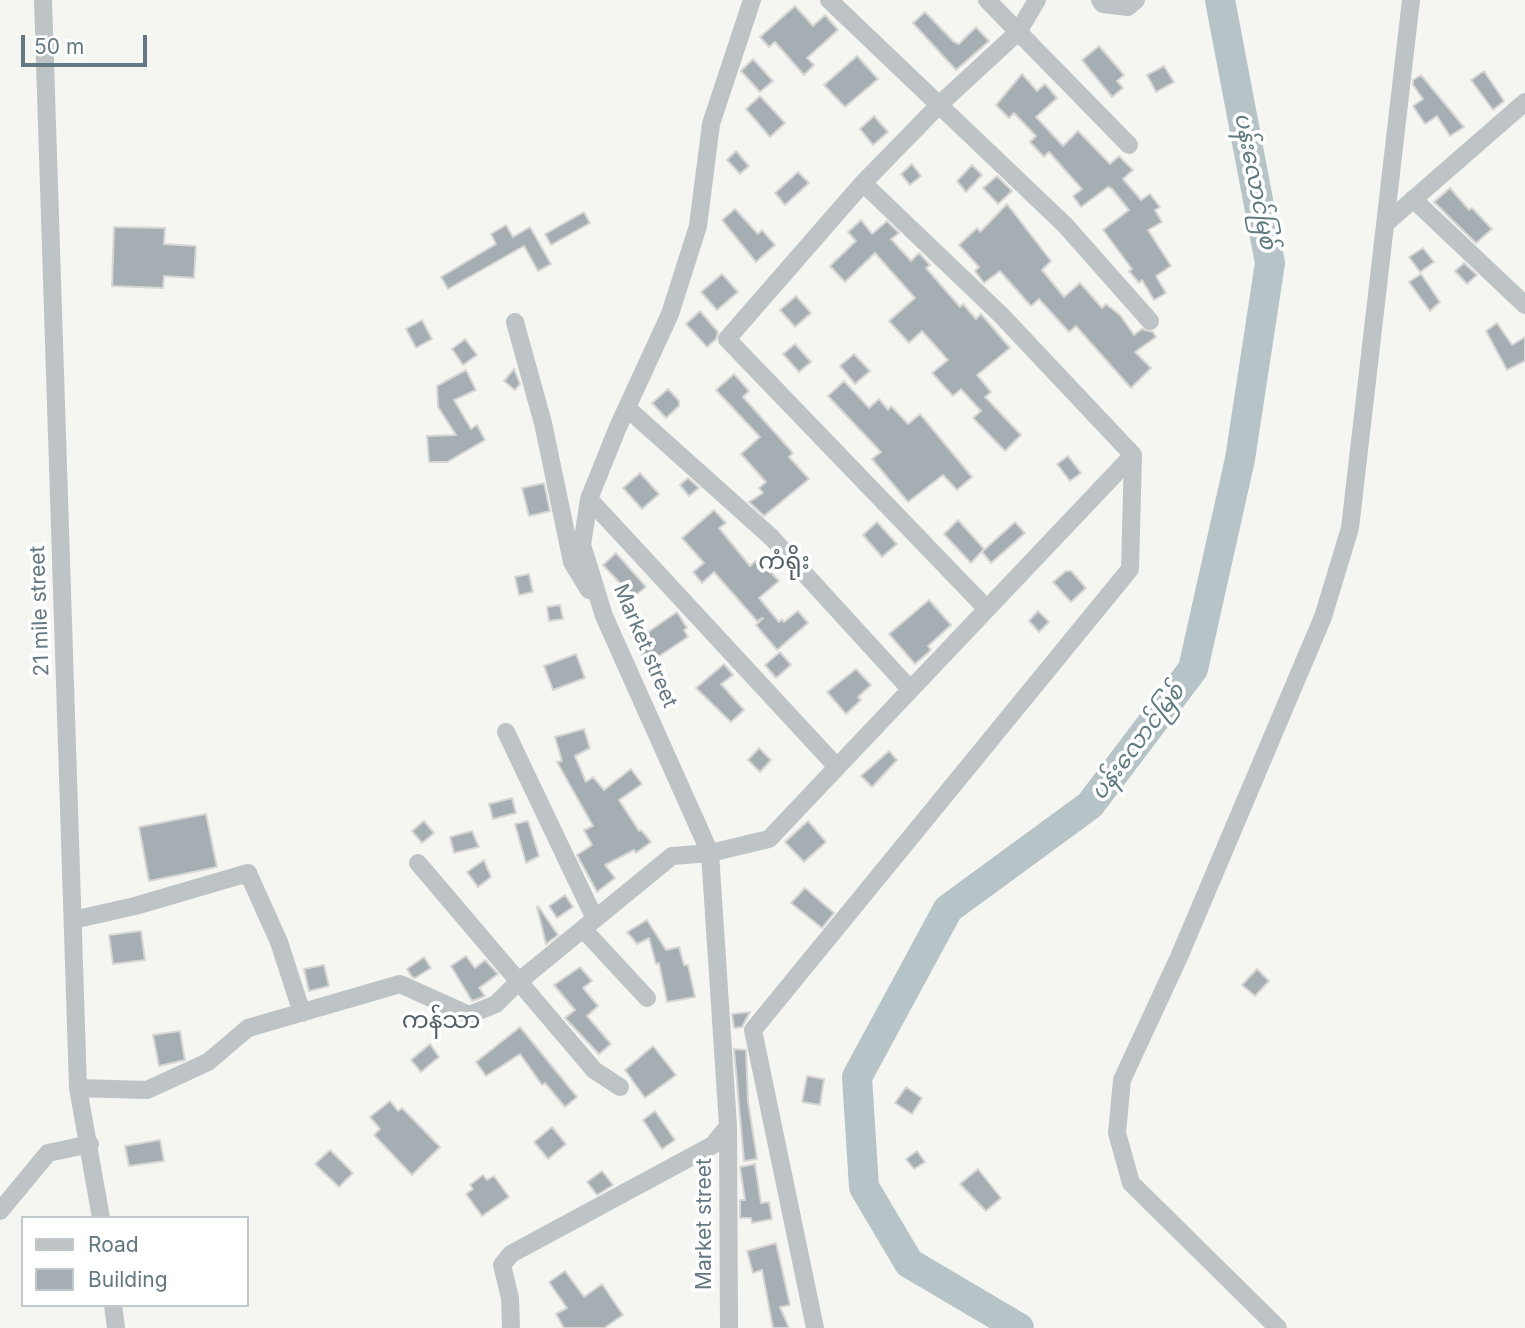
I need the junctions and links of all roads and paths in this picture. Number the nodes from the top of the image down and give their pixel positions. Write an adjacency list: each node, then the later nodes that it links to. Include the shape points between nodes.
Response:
1 (43, 0): 29 (street, 21 mile street)
2 (752, 0): 19 (street, Market street, via 710,124 698,226 670,314)
3 (830, 0): 11 (street)
4 (987, 0): 9 (street)
5 (1037, 0): 9 (street)
6 (1100, 0): 7 (street, via 1128,7)
7 (1136, 0)
8 (1411, 0): 15 (street)
9 (1018, 32): 11 (street); 12 (street)
10 (1525, 102): 14 (street)
11 (940, 104): 13 (street); 17 (street, via 1065,225)
12 (1129, 145)
13 (863, 183): 20 (street, via 1001,315); 22 (street, via 727,339)
14 (1413, 199): 15 (street); 16 (street)
15 (1385, 224): 45 (street, via 1350,528 1323,617 1122,1080 1117,1133 1131,1183)
16 (1525, 305)
17 (1150, 321)
18 (514, 322): 23 (street, via 543,423 572,562)
19 (627, 408): 21 (street, Market street); 24 (street, via 771,537)
20 (1133, 455): 22 (street); 44 (street, via 1130,569 753,1030)
21 (589, 499): 23 (street, Market street, via 582,545); 26 (street)
22 (986, 608): 24 (street)
23 (604, 616): 27 (street, Market street)
24 (910, 689): 26 (street)
25 (506, 732): 30 (street)
26 (837, 767): 27 (street, via 769,839)
27 (710, 853): 30 (street, via 672,856); 36 (street, Market street)
28 (418, 863): 31 (street)
29 (72, 920): 33 (street, via 248,873 279,942); 35 (street, 21 mile street)
30 (589, 924): 31 (street); 32 (street)
31 (518, 982): 33 (street, via 496,1004 469,1015 400,984); 34 (street, via 594,1070)
32 (647, 999)
33 (302, 1013): 35 (street, via 248,1028 208,1062 147,1090)
34 (620, 1087)
35 (78, 1088): 37 (street, 21 mile street)
36 (728, 1126): 42 (street, via 713,1145 511,1254 502,1265); 43 (street, Market street)
37 (90, 1144): 38 (street, via 48,1153); 39 (street, 21 mile street)
38 (0, 1211)
39 (100, 1216)
40 (113, 1307): 41 (street)
41 (116, 1328)
42 (511, 1328)
43 (729, 1328)
44 (815, 1328)
45 (1278, 1328)

